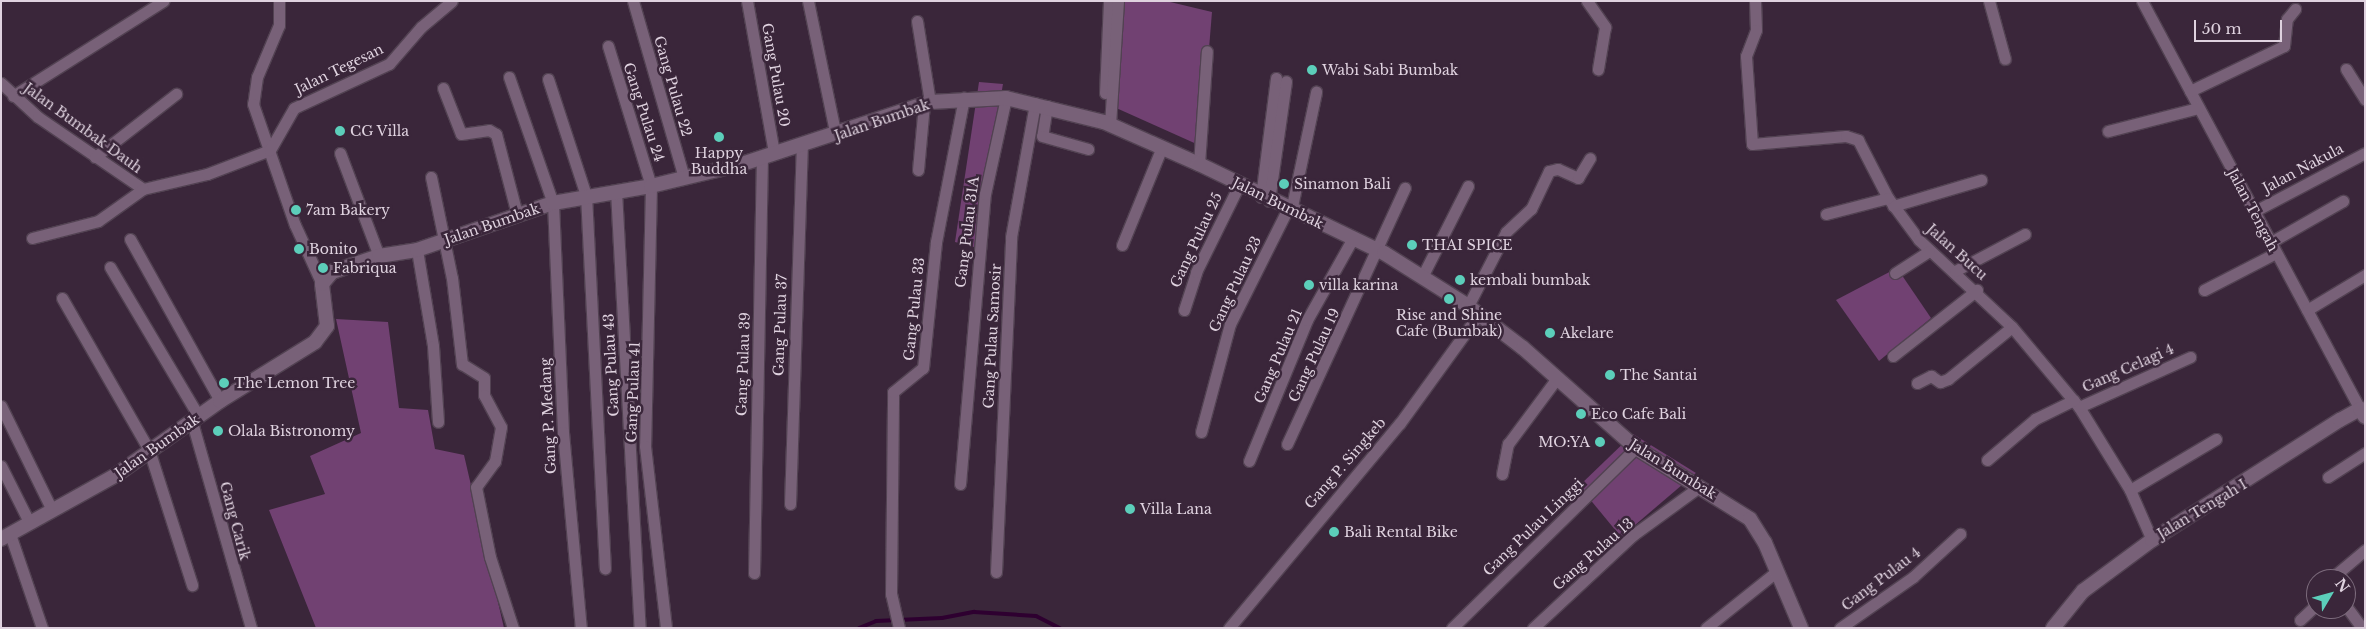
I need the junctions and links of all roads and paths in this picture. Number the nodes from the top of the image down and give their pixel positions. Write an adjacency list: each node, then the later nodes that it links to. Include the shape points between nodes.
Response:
1 (163, 1): 28 (street)
2 (280, 1): 41 (street, via 280,25 253,91 256,117)
3 (452, 1): 41 (street, Jalan Tegesan, via 421,26 389,64 294,108)
4 (633, 1): 50 (street, Gang Pulau 22)
5 (747, 1): 44 (street, Gang Pulau 20)
6 (808, 1): 37 (street)
7 (1109, 1): 35 (street)
8 (1118, 1): 35 (street)
9 (1587, 1): 18 (street, via 1605,27)
10 (1754, 1): 61 (street, Jalan Bucu, via 1756,30 1746,56 1752,144 1852,137 1863,146)
11 (1990, 1): 17 (street)
12 (2142, 1): 25 (street, Jalan Tengah)
13 (2295, 10): 25 (street, via 2288,19 2284,46)
14 (917, 21): 32 (street)
15 (608, 46): 53 (street, Gang Pulau 24)
16 (1208, 51): 47 (street)
17 (2005, 59)
18 (1598, 69)
19 (2346, 69): 31 (street)
20 (509, 76): 62 (street, Gang P. Medang)
21 (548, 79): 58 (street)
22 (1281, 80): 59 (street)
23 (1, 83): 28 (street, Jalan Bumbak Dauh)
24 (443, 88): 65 (street, via 461,134 489,130 496,134)
25 (2190, 91): 34 (street, Jalan Tengah)
26 (1316, 92): 63 (street, Gang Pulau 23)
27 (176, 94): 45 (street)
28 (13, 96): 45 (street, Jalan Bumbak Dauh)
29 (964, 98): 30 (street, Jalan Bumbak); 32 (street, Jalan Bumbak); 137 (street, Gang Pulau 33, via 936,242 923,368 893,392 891,594)
30 (1006, 98): 33 (street, Jalan Bumbak); 113 (street, Gang Pulau 31A, via 985,194)
31 (2365, 99)
32 (927, 103): 37 (street, Jalan Bumbak); 48 (street)
33 (1041, 104): 35 (street, Jalan Bumbak); 40 (street, via 1042,136); 125 (street, Gang Pulau Samosir, via 1011,237)
34 (2198, 108): 36 (street); 64 (street, Jalan Tengah)
35 (1107, 124): 39 (street, Jalan Bumbak)
36 (2108, 131)
37 (836, 136): 38 (street, Jalan Bumbak)
38 (802, 146): 44 (street, Jalan Bumbak); 116 (street, Gang Pulau 37)
39 (1162, 147): 47 (street, Jalan Bumbak); 73 (street)
40 (1088, 149)
41 (270, 150): 56 (street, Jalan Bumbak Dauh, via 206,174); 84 (street, via 295,225)
42 (340, 153): 78 (street)
43 (2365, 153): 64 (street, Jalan Nakula)
44 (768, 155): 50 (street, Jalan Bumbak); 127 (street, Gang Pulau 39)
45 (95, 157): 56 (street, Jalan Bumbak Dauh)
46 (1590, 158): 89 (street, Gang P. Singkeb, via 1578,178 1558,169 1550,171 1531,209 1506,232)
47 (1199, 164): 52 (street, Jalan Bumbak)
48 (918, 170)
49 (431, 177): 71 (street)
50 (684, 178): 53 (street, Jalan Bumbak)
51 (1981, 180): 61 (street)
52 (1240, 185): 59 (street, Jalan Bumbak); 88 (street, Gang Pulau 25, via 1196,272)
53 (651, 186): 57 (street, Jalan Bumbak); 136 (street, Gang Pulau 41, via 645,446)
54 (1468, 186): 83 (street)
55 (1405, 188): 74 (street, Gang Pulau 19)
56 (143, 189): 68 (street, via 98,221)
57 (616, 191): 58 (street, Jalan Bumbak); 135 (street, Gang Pulau 43)
58 (586, 195): 62 (street, Jalan Bumbak); 123 (street)
59 (1265, 199): 63 (street, Jalan Bumbak)
60 (2343, 201): 72 (street)
61 (1890, 202): 66 (street); 76 (street, Jalan Bucu)
62 (553, 203): 65 (street, Jalan Bumbak); 134 (street, Gang P. Medang, via 563,432)
63 (1289, 211): 69 (street, Jalan Bumbak); 102 (street, Gang Pulau 23, via 1230,324)
64 (2255, 211): 72 (street, Jalan Tengah)
65 (517, 214): 71 (street, Jalan Bumbak)
66 (1826, 214)
67 (2025, 234): 80 (street)
68 (32, 238)
69 (1353, 238): 74 (street, Jalan Bumbak); 109 (street, Gang Pulau 21, via 1307,320)
70 (130, 239): 96 (street)
71 (446, 240): 75 (street, Jalan Bumbak); 133 (street, via 462,364 484,378 484,395 501,427 495,461 476,487 490,557)
72 (2271, 242): 77 (street, Jalan Tengah)
73 (1122, 245)
74 (1378, 249): 83 (street, Jalan Bumbak); 104 (street, Gang Pulau 19)
75 (417, 250): 78 (street, Jalan Bumbak); 101 (street, via 433,346)
76 (1929, 251): 80 (street, Jalan Bucu); 81 (street)
77 (2276, 252): 86 (street); 90 (street, Jalan Tengah)
78 (379, 256): 84 (street, Jalan Bumbak, via 332,272)
79 (110, 268): 100 (street, Gang Carik)
80 (1955, 271): 85 (street, Jalan Bucu)
81 (1895, 274)
82 (2365, 275): 90 (street)
83 (1422, 277): 89 (street, Jalan Bumbak)
84 (322, 284): 96 (street, Jalan Bumbak, via 328,315 321,337)
85 (1977, 290): 91 (street, Jalan Bucu); 92 (street)
86 (2204, 290)
87 (62, 298): 106 (street)
88 (1184, 310)
89 (1474, 310): 94 (street, Jalan Bumbak); 138 (street, Gang P. Singkeb, via 1400,423)
90 (2307, 310): 99 (street, Jalan Tengah)
91 (2012, 326): 95 (street, via 1948,379 1940,382 1930,376); 97 (street, Jalan Bucu)
92 (1893, 356)
93 (2190, 357): 97 (street, Gang Celagi 4)
94 (1557, 378): 105 (street, Jalan Bumbak); 111 (street, via 1508,444)
95 (1917, 383)
96 (220, 401): 100 (street, Jalan Bumbak)
97 (2076, 403): 108 (street, Gang Celagi 4, via 2035,419); 115 (street, Jalan Bucu)
98 (1, 406): 117 (street)
99 (2363, 411): 121 (street, Jalan Tengah I)
100 (196, 419): 106 (street, Jalan Bumbak); 132 (street, Gang Carik)
101 (438, 422)
102 (1201, 432)
103 (2216, 439): 115 (street)
104 (1287, 444)
105 (1636, 448): 114 (street, Jalan Bumbak); 139 (street, Gang Pulau Linggi)
106 (149, 450): 117 (street, Jalan Bumbak, via 116,475); 128 (street)
107 (2365, 454): 112 (street)
108 (1987, 460)
109 (1250, 461)
110 (1, 466): 118 (street)
111 (1502, 474)
112 (2328, 477)
113 (960, 484)
114 (1699, 488): 126 (street, Jalan Bumbak, via 1750,519); 140 (street, Gang Pulau 13, via 1633,535)
115 (2130, 490): 121 (street, Jalan Bucu)
116 (790, 504)
117 (52, 510): 118 (street, Jalan Bumbak)
118 (30, 522): 120 (street, Jalan Bumbak)
119 (1960, 534): 143 (street, Gang Pulau 4, via 1913,577)
120 (5, 536): 131 (street)
121 (2152, 540): 144 (street, Jalan Tengah I, via 2083,591)
122 (2365, 550): 124 (street)
123 (605, 569)
124 (2342, 569)
125 (996, 572)
126 (1776, 572): 141 (street); 142 (street, Jalan Bumbak)
127 (754, 573)
128 (192, 585)
129 (2306, 614): 130 (street)
130 (2300, 620)
131 (42, 628)
132 (251, 628)
133 (513, 628)
134 (581, 628)
135 (640, 628)
136 (666, 628)
137 (899, 628)
138 (1229, 628)
139 (1452, 628)
140 (1533, 628)
141 (1706, 628)
142 (1801, 628)
143 (1840, 628)
144 (2053, 628)

